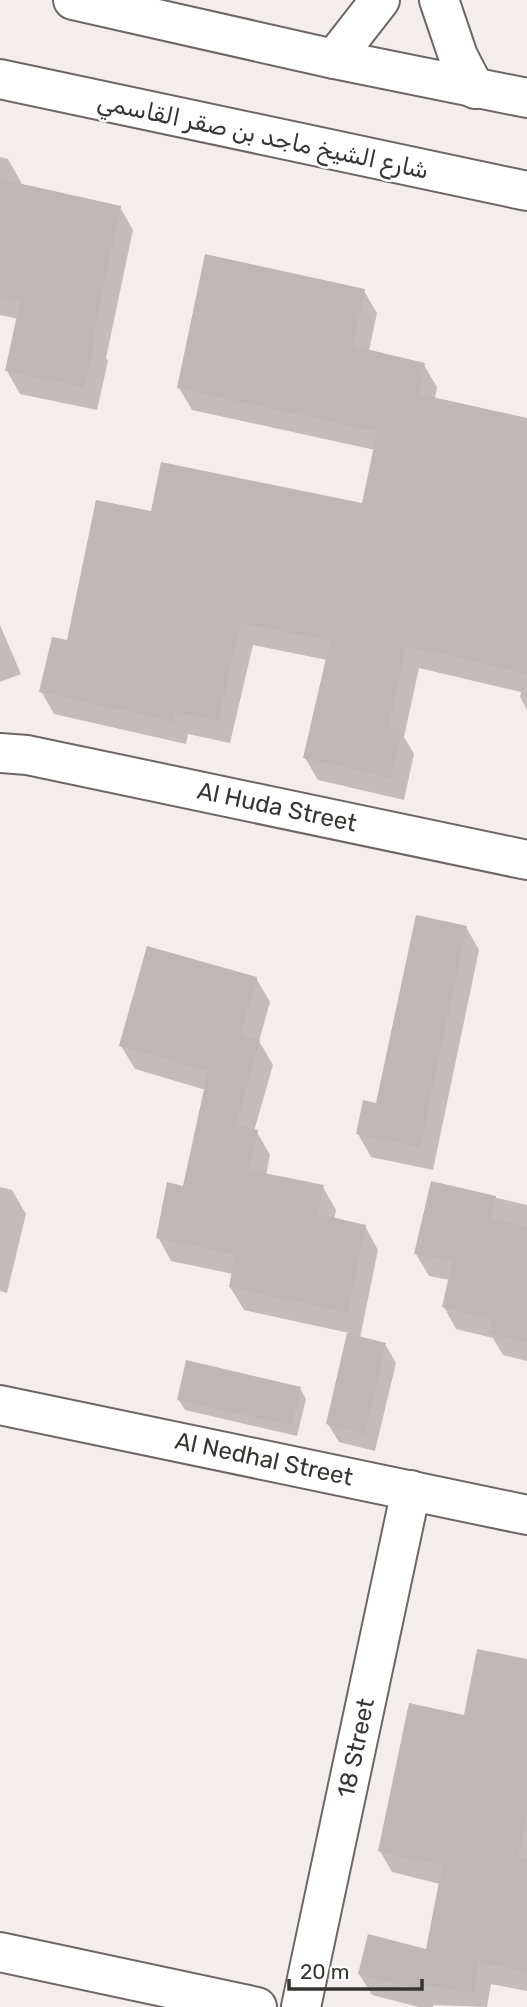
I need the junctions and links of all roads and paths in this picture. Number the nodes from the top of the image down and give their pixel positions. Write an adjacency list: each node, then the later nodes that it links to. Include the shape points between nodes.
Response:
1 (74, 0): 4 (street)
2 (380, 0): 4 (street)
3 (439, 0): 6 (street)
4 (334, 59): 6 (street)
5 (0, 79): 8 (street, شارع الشيخ ماجد بن صقر القاسمي)
6 (475, 89): 7 (street)
7 (527, 98)
8 (527, 191)
9 (9, 757): 10 (street, Al Huda Street)
10 (527, 860)
11 (0, 1405): 12 (street, Al Nedhal Street)
12 (411, 1490): 13 (street, Al Nedhal Street); 17 (street, 18 Street)
13 (527, 1515)
14 (0, 1952): 15 (street)
15 (168, 1998): 16 (street)
16 (257, 2007)
17 (301, 2007)

